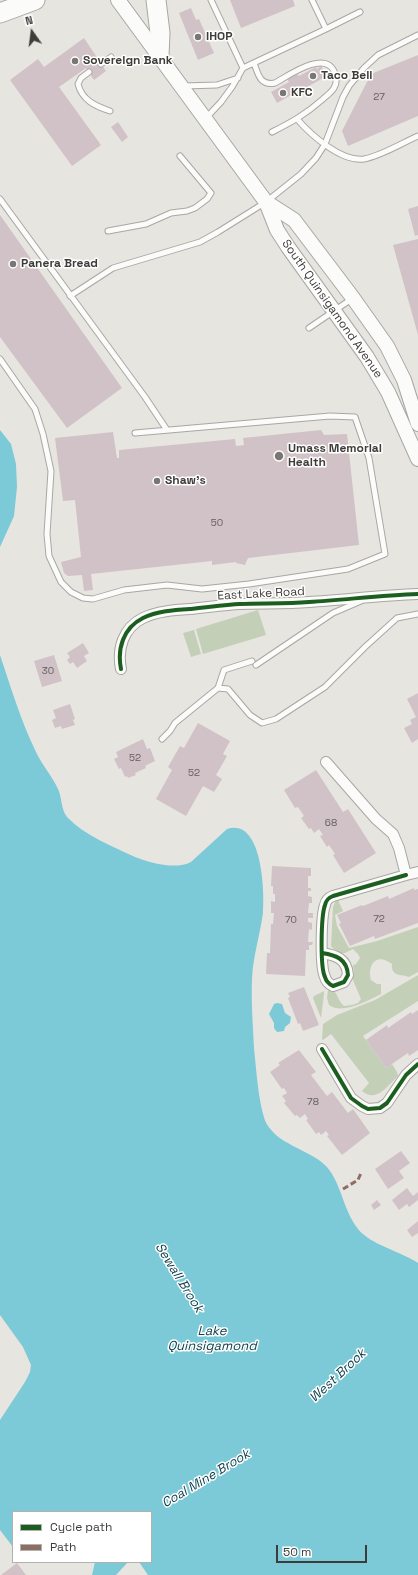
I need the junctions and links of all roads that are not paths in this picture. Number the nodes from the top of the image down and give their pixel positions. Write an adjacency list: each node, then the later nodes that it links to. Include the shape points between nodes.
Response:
1 (35, 0): 7 (highway)
2 (118, 0): 11 (main road, South Quinsigamond Avenue)
3 (156, 0): 11 (highway, via 160,33)
4 (211, 0): 14 (lane)
5 (312, 0): 8 (lane)
6 (360, 12): 8 (lane)
7 (0, 13)
8 (326, 29): 12 (lane)
9 (418, 35): 23 (lane, via 378,55 364,68 343,97)
10 (112, 56): 13 (lane)
11 (159, 56): 17 (main road, South Quinsigamond Avenue)
12 (254, 63): 14 (lane); 20 (lane, via 260,77 269,85 315,63 332,67 336,76 333,90)
13 (101, 64)
14 (243, 68): 16 (lane)
15 (89, 72): 18 (lane, via 78,84 80,90 94,105)
16 (238, 78): 17 (lane, via 216,85); 19 (lane)
17 (182, 86): 19 (main road, South Quinsigamond Avenue)
18 (110, 111)
19 (205, 119): 26 (main road, South Quinsigamond Avenue)
20 (297, 119): 21 (lane); 23 (lane)
21 (272, 132)
22 (418, 136): 23 (lane, via 356,159)
23 (325, 144): 26 (lane, via 305,171)
24 (180, 156): 27 (lane, via 211,193 207,199 187,211 172,213 146,224)
25 (0, 199): 28 (lane)
26 (266, 202): 28 (lane, via 200,242 113,268); 29 (main road, South Quinsigamond Avenue, via 294,220); 30 (main road, South Quinsigamond Avenue, via 277,230)
27 (108, 231)
28 (70, 296): 34 (lane)
29 (353, 298): 30 (lane); 33 (main road, South Quinsigamond Avenue, via 397,364)
30 (333, 310): 31 (lane); 36 (main road, South Quinsigamond Avenue, via 374,368)
31 (309, 328)
32 (0, 359): 34 (lane, via 35,409 43,434 52,471 47,534 49,556 61,582 71,592 83,598 93,599 124,590 167,585 202,588 249,584 348,569 385,554 369,458 354,417 330,416)
33 (418, 424)
34 (167, 430): 35 (lane)
35 (135, 433)
36 (418, 459)
37 (418, 594): 38 (street, East Lake Road)
38 (369, 597): 40 (street, East Lake Road, via 238,604 153,614 136,623 124,636 120,652); 41 (lane, via 333,614 254,663 224,670)
39 (418, 614): 41 (lane, via 397,618 324,687 276,720 262,723 250,715 228,689)
40 (121, 669)
41 (218, 688): 42 (lane, via 175,723)
42 (162, 739)
43 (326, 762): 45 (street, via 393,834)
44 (418, 872): 45 (street)
45 (406, 875): 46 (street, via 327,899 323,918)
46 (322, 953)
47 (322, 1049): 48 (street, via 351,1098 368,1109 380,1108 387,1103 406,1074)
48 (418, 1064)

